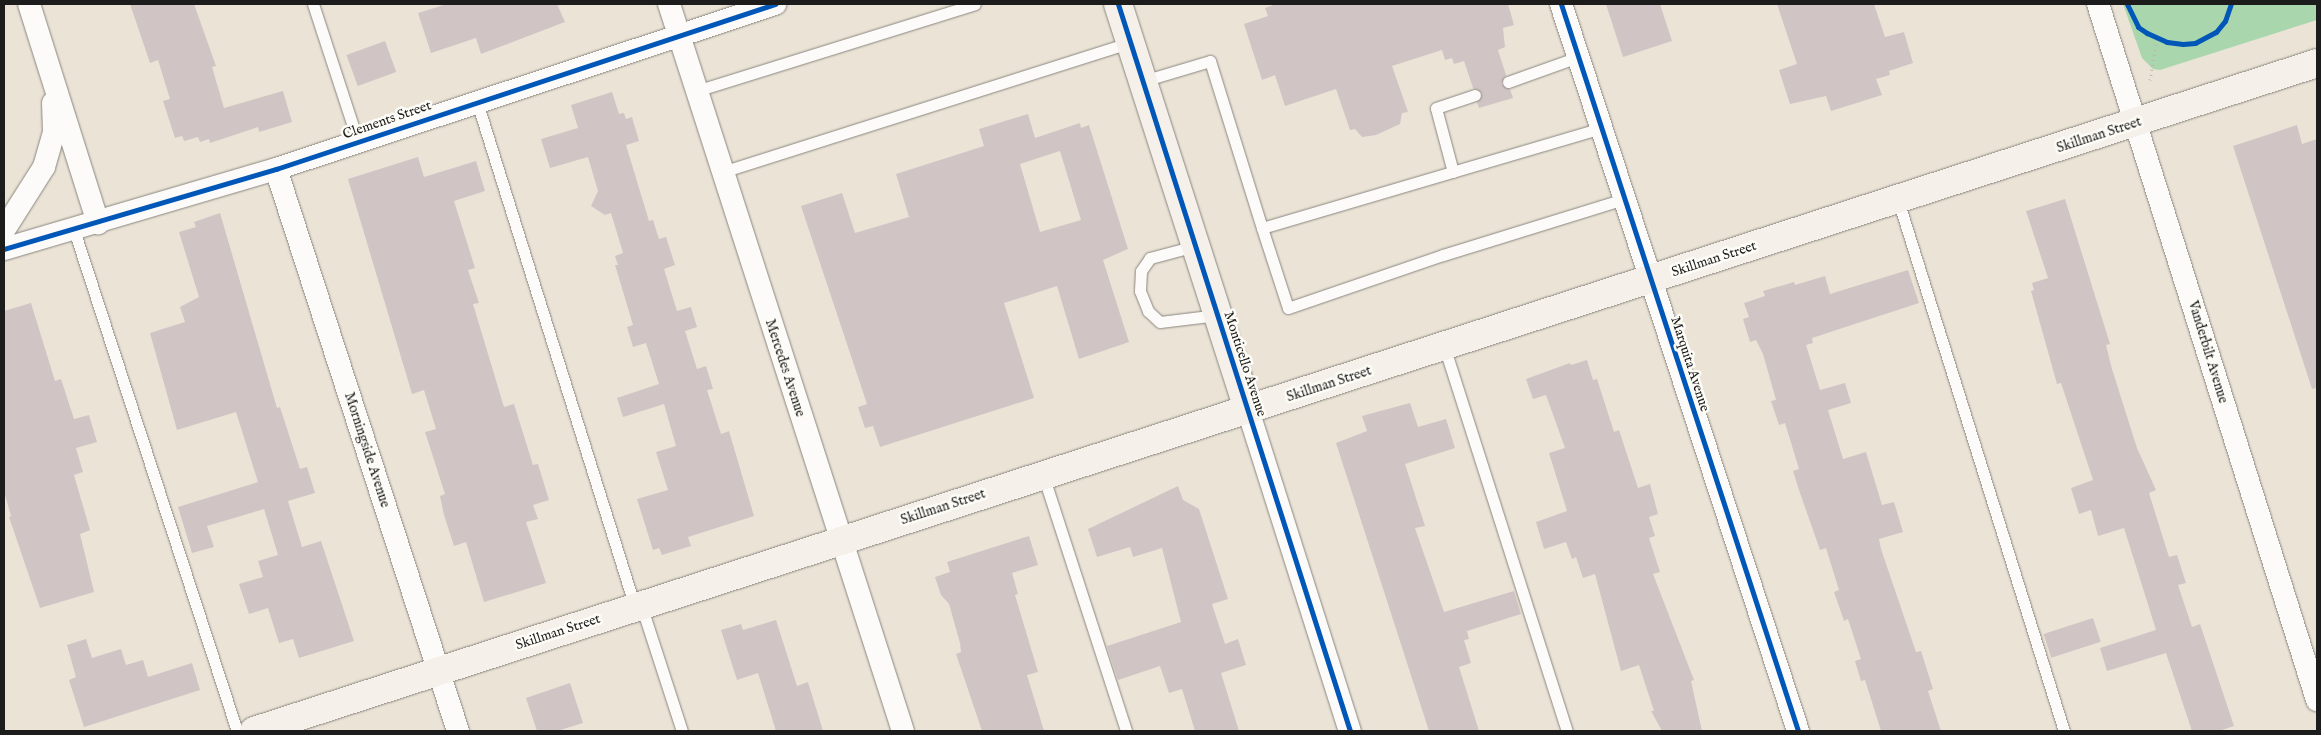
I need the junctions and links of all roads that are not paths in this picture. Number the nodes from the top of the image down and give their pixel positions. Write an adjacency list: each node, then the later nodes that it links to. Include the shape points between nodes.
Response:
1 (29, 4): 13 (street)
2 (313, 4): 21 (lane)
3 (669, 4): 9 (street, Mercedes Avenue)
4 (775, 4): 9 (street, Clements Street)
5 (975, 4): 16 (lane)
6 (1118, 4): 10 (main road, Monticello Avenue)
7 (1561, 4): 11 (street, Marquita Avenue)
8 (2098, 4): 19 (street, Vanderbilt Avenue)
9 (679, 37): 16 (street, Mercedes Avenue); 18 (street, Clements Street)
10 (1130, 42): 14 (main road, Monticello Avenue); 23 (lane)
11 (1578, 57): 15 (lane); 20 (street, Marquita Avenue)
12 (2317, 64): 19 (main road, Skillman Street)
13 (53, 80): 27 (street); 29 (street, via 54,131 44,167)
14 (1143, 81): 28 (lane, via 1210,61); 31 (main road, Monticello Avenue)
15 (1508, 82)
16 (696, 91): 23 (street, Mercedes Avenue)
17 (1475, 95): 24 (lane, via 1436,108)
18 (477, 102): 21 (street, Clements Street); 39 (lane)
19 (2136, 123): 26 (main road, Skillman Street); 41 (street, Vanderbilt Avenue)
20 (1601, 128): 24 (lane); 25 (street, Marquita Avenue)
21 (358, 142): 22 (street, Clements Street)
22 (276, 168): 27 (street, Clements Street); 40 (street, Morningside Avenue)
23 (722, 172): 38 (street, Mercedes Avenue)
24 (1453, 172): 28 (lane)
25 (1624, 199): 28 (lane, via 1443,255 1288,308); 33 (street, Marquita Avenue)
26 (1898, 200): 33 (main road, Skillman Street); 51 (lane)
27 (98, 223): 30 (street, Clements Street)
28 (1262, 228)
29 (4, 230)
30 (74, 230): 32 (street, Clements Street); 42 (lane)
31 (1196, 246): 34 (main road, Monticello Avenue); 34 (lane, via 1150,258 1141,271 1140,291 1148,310 1160,322)
32 (4, 249)
33 (1650, 280): 35 (main road, Skillman Street); 50 (street, Marquita Avenue)
34 (1218, 315): 36 (main road, Monticello Avenue)
35 (1444, 346): 36 (main road, Skillman Street); 49 (lane)
36 (1248, 410): 37 (main road, Skillman Street); 48 (street, Monticello Avenue)
37 (1043, 475): 38 (main road, Skillman Street); 47 (lane)
38 (840, 540): 39 (main road, Skillman Street); 46 (street, Mercedes Avenue)
39 (638, 606): 40 (main road, Skillman Street); 45 (lane)
40 (439, 671): 43 (main road, Skillman Street); 44 (street, Morningside Avenue)
41 (2317, 700)
42 (237, 731)
43 (254, 731)
44 (458, 731)
45 (682, 731)
46 (903, 731)
47 (1126, 731)
48 (1350, 731)
49 (1567, 731)
50 (1798, 731)
51 (2064, 731)

